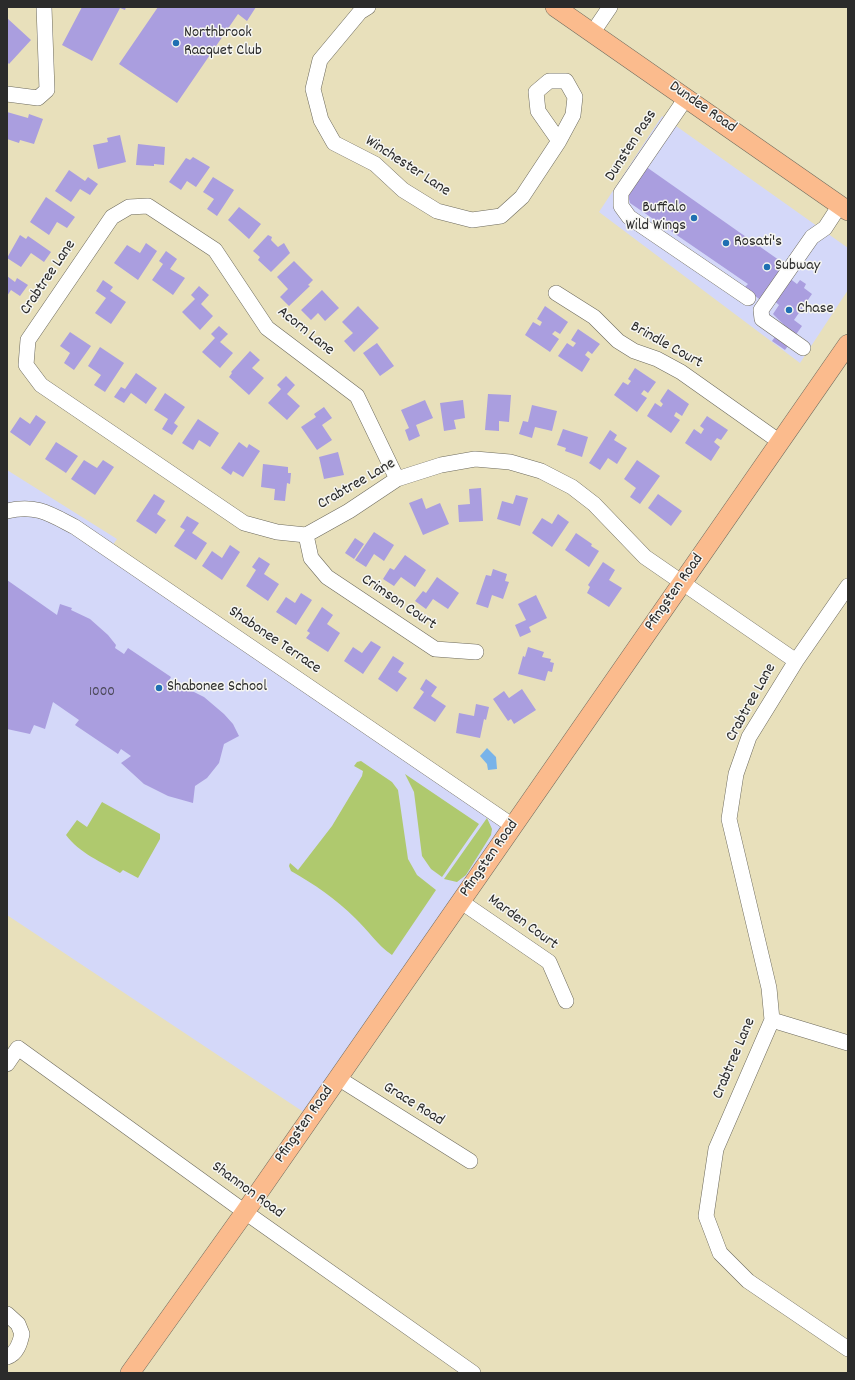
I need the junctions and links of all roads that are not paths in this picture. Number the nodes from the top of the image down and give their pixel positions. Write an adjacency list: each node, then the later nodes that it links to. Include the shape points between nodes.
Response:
1 (44, 7): 6 (street, via 47,90 38,98)
2 (368, 7): 8 (street, Winchester Lane, via 360,12 320,60 313,89 321,120 334,143 375,164 403,190 437,211 472,220 501,216 517,202 540,173)
3 (555, 7): 5 (main road, Dundee Road)
4 (610, 7): 5 (street)
5 (593, 32): 7 (main road, Dundee Road)
6 (7, 94)
7 (686, 98): 9 (main road, Dundee Road); 12 (street, Dunsten Pass, via 621,193 621,206 629,217)
8 (560, 141)
9 (844, 208): 14 (street, via 825,228 812,237 761,310 762,320)
10 (112, 216): 16 (street, Acorn Lane, via 128,207 148,206 215,250 267,328 357,396); 18 (street, Crabtree Lane, via 28,340 26,365 41,385 244,523 277,532)
11 (556, 294): 15 (street, Brindle Court, via 594,317 618,341 634,351 682,372)
12 (748, 298)
13 (848, 344): 15 (main road, Pfingsten Road)
14 (804, 348)
15 (780, 442): 19 (main road, Pfingsten Road)
16 (397, 479): 18 (street, Crabtree Lane, via 349,511); 19 (street, Crabtree Lane, via 441,465 475,459 510,462 541,471 572,487 589,500 645,557)
17 (7, 512): 23 (street, Shabonee Terrace, via 35,508 76,527)
18 (306, 535): 21 (street, Crimson Court, via 311,558 328,577 435,649)
19 (682, 583): 22 (street, Crabtree Lane); 23 (main road, Pfingsten Road)
20 (848, 586): 22 (street)
21 (476, 652)
22 (796, 661): 26 (street, Crabtree Lane, via 749,737 736,774 729,819 769,988)
23 (513, 826): 24 (main road, Pfingsten Road)
24 (460, 901): 25 (street, Marden Court, via 549,962); 29 (main road, Pfingsten Road)
25 (566, 1001)
26 (772, 1020): 27 (street); 33 (street, Crabtree Lane, via 716,1149 706,1216 720,1253 748,1281)
27 (848, 1043)
28 (7, 1064): 31 (street, Shannon Road, via 18,1048)
29 (338, 1078): 30 (street, Grace Road); 31 (main road, Pfingsten Road)
30 (470, 1161)
31 (245, 1212): 35 (main road, Pfingsten Road); 36 (street, Shannon Road)
32 (7, 1314): 34 (street, via 18,1324 22,1334 17,1349)
33 (848, 1349)
34 (7, 1356)
35 (130, 1373)
36 (473, 1373)

